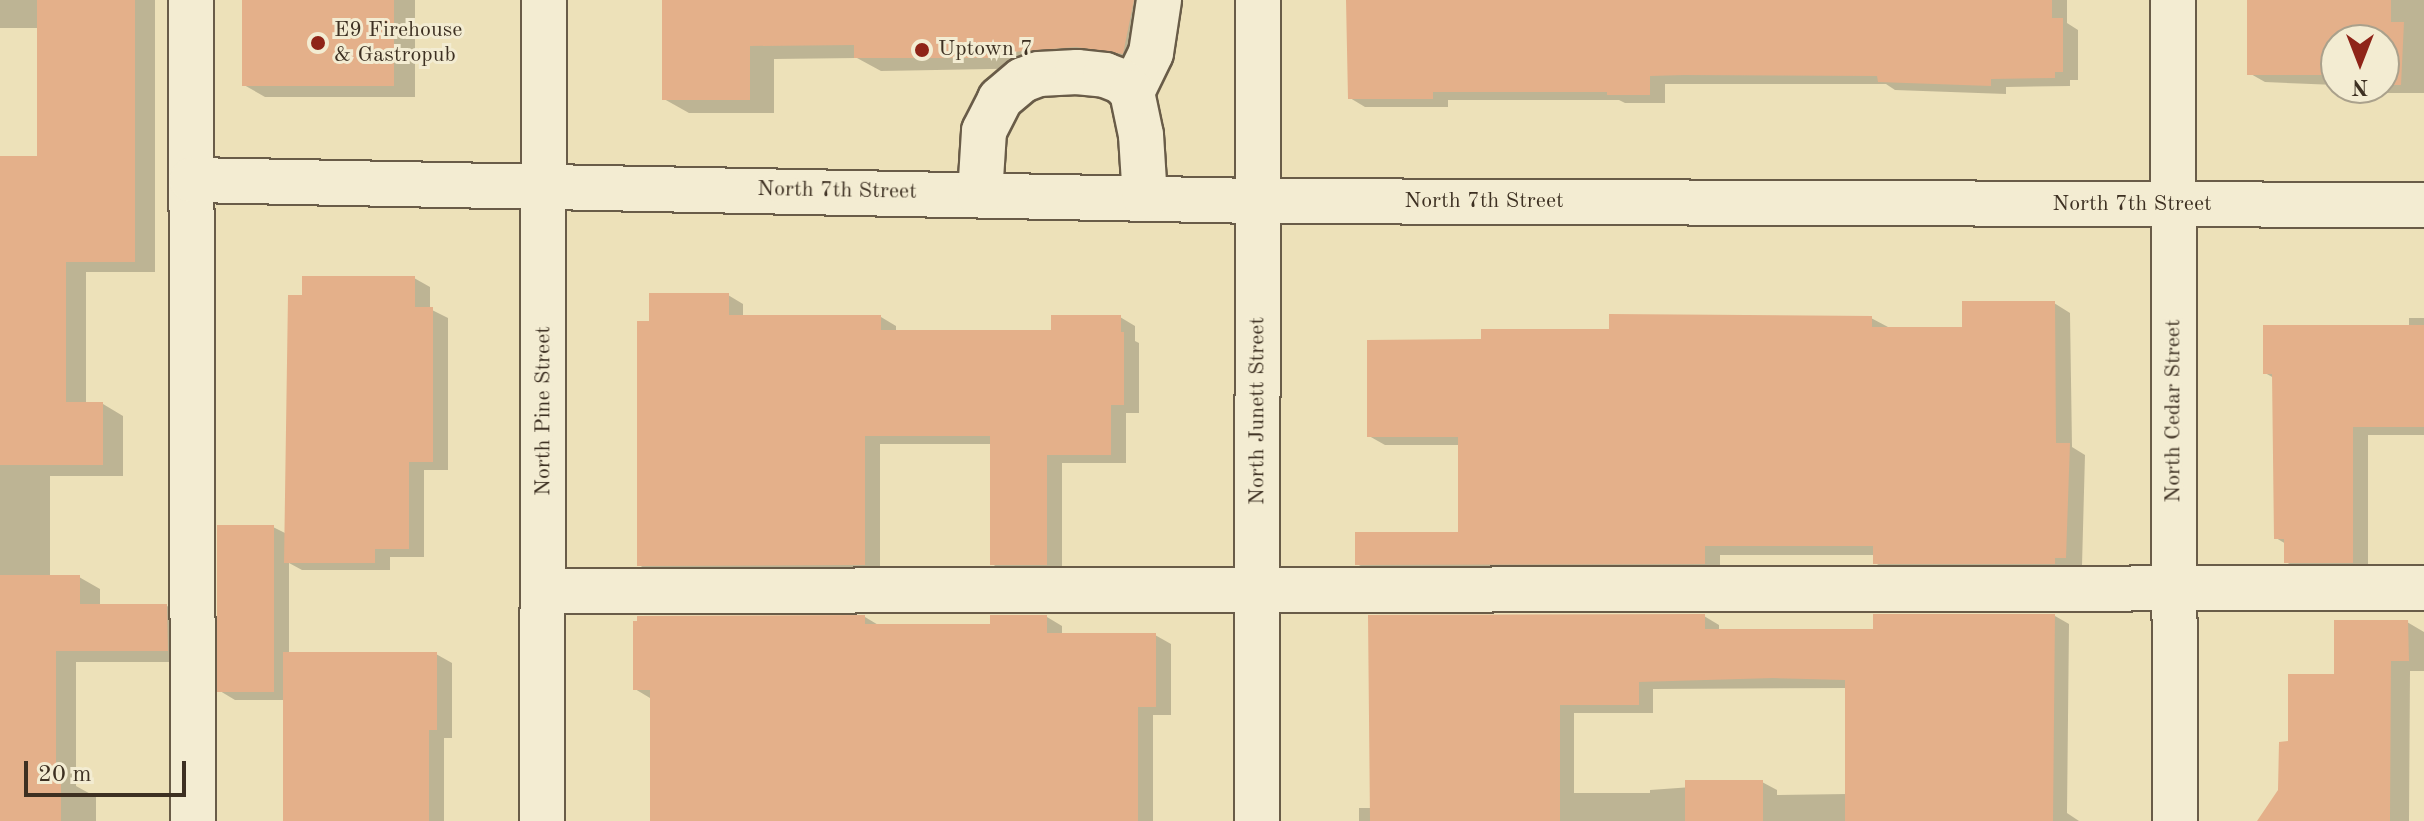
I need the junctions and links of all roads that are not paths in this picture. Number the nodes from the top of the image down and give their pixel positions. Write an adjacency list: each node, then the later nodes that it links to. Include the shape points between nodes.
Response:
1 (191, 0): 7 (street)
2 (544, 0): 8 (street, North Pine Street)
3 (1159, 0): 6 (street, via 1151,53)
4 (1258, 0): 11 (street, North Junett Street)
5 (2173, 0): 13 (street, North Cedar Street)
6 (1132, 92): 9 (street, via 1105,75 1077,72 1039,74 1011,88 984,131); 10 (street)
7 (192, 180): 8 (street, North 7th Street); 18 (street)
8 (545, 185): 9 (street, North 7th Street); 16 (street, North Pine Street)
9 (980, 195): 10 (street, North 7th Street)
10 (1145, 198): 11 (street, North 7th Street)
11 (1258, 201): 13 (street, North 7th Street); 17 (street, North Junett Street)
12 (2424, 205): 13 (street, North 7th Street)
13 (2173, 206): 14 (street, North Cedar Street)
14 (2174, 588): 15 (street); 17 (street); 21 (street, North Cedar Street)
15 (2424, 588)
16 (543, 591): 17 (street); 19 (street, North Pine Street)
17 (1257, 591): 20 (street, North Junett Street)
18 (193, 821)
19 (542, 821)
20 (1257, 821)
21 (2175, 821)

